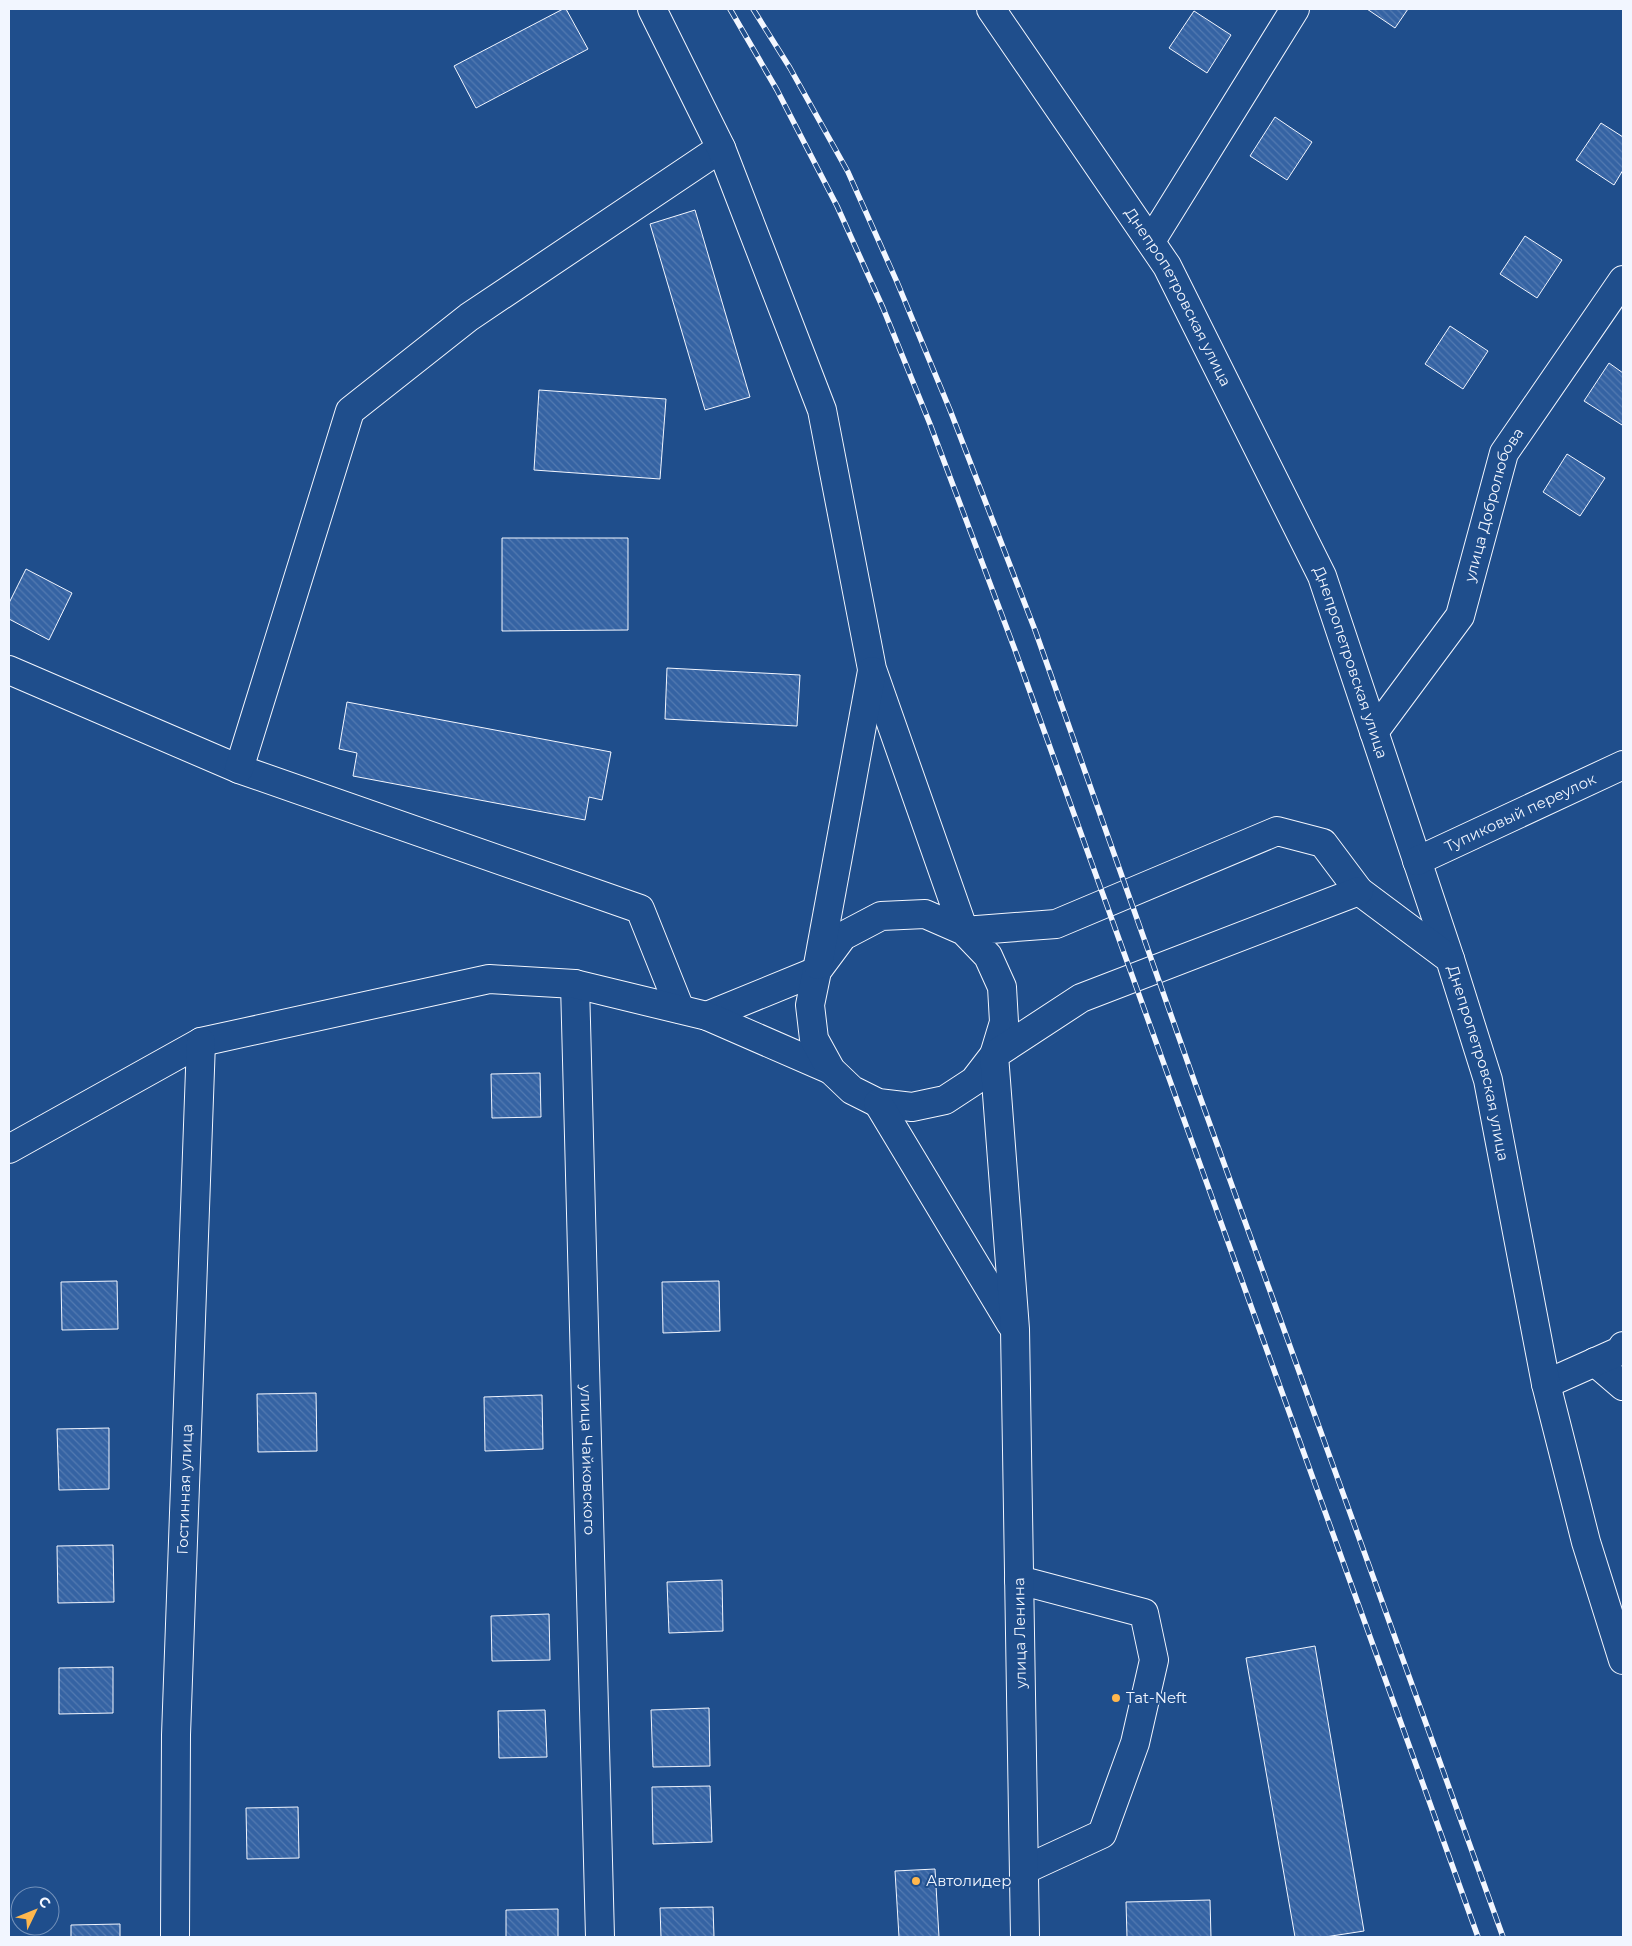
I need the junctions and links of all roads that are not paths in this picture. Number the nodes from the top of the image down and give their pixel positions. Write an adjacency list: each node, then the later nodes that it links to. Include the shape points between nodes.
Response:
1 (652, 9): 4 (street)
2 (992, 9): 5 (street, Днепропетровская улица)
3 (1295, 9): 5 (street)
4 (721, 148): 7 (street, via 822,410); 11 (street, via 469,316 350,412)
5 (1150, 241): 9 (street, Днепропетровская улица, via 1166,266 1322,576)
6 (1623, 280): 9 (street, улица Добролюбова, via 1504,453 1460,616)
7 (872, 669): 14 (street); 16 (street)
8 (9, 670): 11 (street)
9 (1374, 732): 12 (street, Днепропетровская улица)
10 (1623, 765): 12 (street, Тупиковый переулок)
11 (239, 769): 18 (street, via 640,909)
12 (1417, 861): 15 (street, Днепропетровская улица)
13 (1359, 892): 14 (street, via 1324,842 1277,831 1056,924); 15 (street); 21 (street, via 1081,998)
14 (964, 931): 16 (street, via 925,914 881,916 843,936); 21 (street, via 988,956 1002,987 1004,1022)
15 (1450, 959): 28 (street, Днепропетровская улица, via 1488,1080)
16 (818, 971): 19 (street); 22 (street, via 810,1005 814,1039)
17 (575, 984): 18 (street); 20 (street, via 489,979); 34 (street, улица Чайковского)
18 (680, 1009): 19 (street)
19 (707, 1016): 22 (street)
20 (201, 1042): 24 (street); 33 (street, Гостинная улица, via 176,1735)
21 (994, 1055): 23 (street, via 974,1082 945,1100 912,1107); 25 (street, улица Ленина)
22 (831, 1070): 23 (street, via 852,1090)
23 (878, 1103): 25 (street)
24 (9, 1149)
25 (1015, 1330): 30 (street, улица Ленина)
26 (1623, 1346): 27 (street, via 1620,1351)
27 (1595, 1362): 28 (street); 29 (street)
28 (1546, 1384): 31 (street, Днепропетровская улица, via 1586,1542)
29 (1623, 1386)
30 (1019, 1580): 32 (street, улица Ленина); 32 (street, via 1144,1613 1154,1660 1135,1743 1102,1834)
31 (1623, 1660)
32 (1024, 1870): 35 (street, улица Ленина)
33 (175, 1937)
34 (600, 1937)
35 (1025, 1937)

